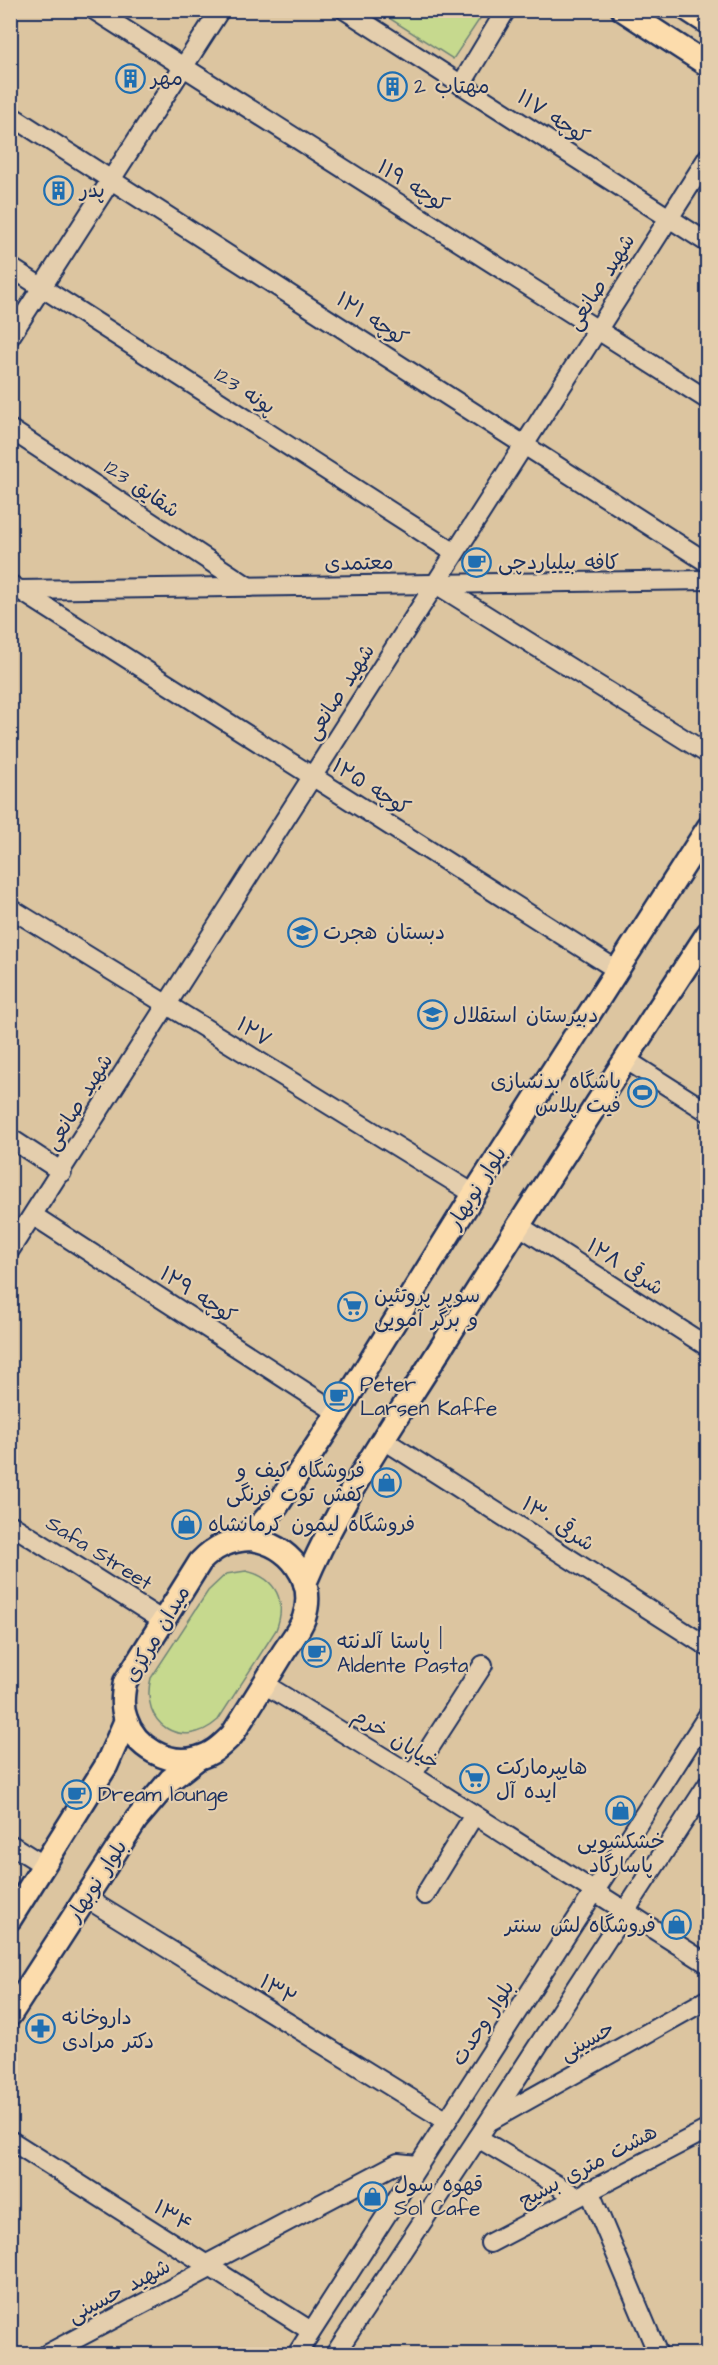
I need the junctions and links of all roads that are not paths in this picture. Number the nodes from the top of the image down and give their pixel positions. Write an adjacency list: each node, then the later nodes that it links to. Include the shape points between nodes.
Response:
1 (94, 10): 9 (street, کوچه ۱۱۹)
2 (220, 10): 9 (street)
3 (345, 10): 10 (street, کوچه ۱۱۷)
4 (507, 10): 10 (street)
5 (623, 10): 8 (main road)
6 (688, 10): 7 (main road)
7 (708, 23)
8 (708, 65)
9 (184, 67): 13 (street); 18 (street, کوچه ۱۱۹)
10 (461, 85): 14 (street, کوچه ۱۱۷)
11 (10, 115): 13 (street, کوچه ۱۲۱)
12 (708, 157): 14 (street, شهید صانعی)
13 (112, 179): 17 (street); 22 (street, کوچه ۱۲۱)
14 (669, 218): 15 (street, کوچه ۱۱۷); 18 (street, شهید صانعی)
15 (708, 243)
16 (10, 267): 17 (street, 123 پونه)
17 (42, 288): 19 (street); 23 (street, 123 پونه)
18 (597, 330): 20 (street, کوچه ۱۱۹); 22 (street, شهید صانعی)
19 (10, 337)
20 (708, 400)
21 (10, 429): 27 (street, 123 شقایق)
22 (524, 445): 23 (street, شهید صانعی); 24 (street, کوچه ۱۲۱)
23 (455, 552): 26 (street, شهید صانعی)
24 (708, 563)
25 (708, 580): 26 (street, معتمدی)
26 (436, 584): 27 (street, معتمدی); 29 (street); 30 (street, شهید صانعی)
27 (249, 587): 28 (street, معتمدی)
28 (14, 588): 30 (street, کوچه ۱۲۵)
29 (708, 754)
30 (313, 776): 34 (street, کوچه ۱۲۵); 35 (street, شهید صانعی)
31 (708, 828): 34 (main road, بلوار نوبهار)
32 (10, 908): 35 (street, ۱۲۷)
33 (708, 933): 36 (main road)
34 (617, 970): 40 (main road, بلوار نوبهار)
35 (167, 1005): 39 (street, شهید صانعی); 40 (street, ۱۲۷)
36 (626, 1059): 37 (street); 42 (main road)
37 (708, 1112)
38 (10, 1138): 39 (street)
39 (62, 1172): 41 (street, شهید صانعی)
40 (474, 1194): 45 (main road, بلوار نوبهار)
41 (34, 1216): 43 (street, شهید صانعی); 45 (street, کوچه ۱۲۹)
42 (518, 1225): 44 (street, ۱۲۸ شرقی); 46 (main road)
43 (10, 1250)
44 (708, 1347)
45 (338, 1413): 48 (main road, بلوار نوبهار, via 277,1506)
46 (384, 1440): 49 (main road, via 326,1538); 51 (street, ۱۳۰ شرقی)
47 (10, 1524): 50 (street, Safa Street)
48 (238, 1540): 49 (main road, میدان مرکزی, via 263,1541 285,1552 301,1571); 50 (main road, میدان مرکزی, via 208,1553)
49 (305, 1583): 53 (main road, via 308,1595 304,1621)
50 (163, 1621): 55 (main road, میدان مرکزی, via 125,1682 122,1701)
51 (708, 1647)
52 (483, 1665): 57 (street)
53 (264, 1684): 56 (main road, via 232,1735 216,1750); 57 (street, خیابان خرم)
54 (708, 1715): 62 (street, بلوار وحدت)
55 (126, 1719): 56 (main road, میدان مرکزی, via 136,1739 153,1752 174,1760); 61 (main road, via 106,1766)
56 (196, 1759): 64 (main road, بلوار نوبهار, via 170,1780 136,1820)
57 (412, 1775): 59 (street, خیابان خرم)
58 (708, 1784): 65 (street)
59 (474, 1815): 62 (street, خیابان خرم); 63 (street)
60 (10, 1844): 61 (street)
61 (45, 1866): 66 (main road)
62 (595, 1890): 65 (street, خیابان خرم); 70 (street, بلوار وحدت)
63 (425, 1895)
64 (86, 1898): 69 (main road, بلوار نوبهار); 70 (street, ۱۳۲)
65 (626, 1910): 67 (street); 71 (street)
66 (10, 1920)
67 (708, 1964)
68 (708, 1999): 71 (street, حسینی)
69 (10, 2014)
70 (447, 2121): 75 (street, بلوار وحدت)
71 (489, 2121): 73 (street)
72 (708, 2129): 76 (street, هشت متری بسیج)
73 (478, 2138): 76 (street); 80 (street)
74 (10, 2140): 78 (street, ۱۳۴)
75 (418, 2165): 78 (street, شهید حسینی, via 398,2163); 79 (street, بلوار وحدت)
76 (583, 2193): 77 (street, هشت متری بسیج); 83 (street)
77 (490, 2243)
78 (209, 2266): 79 (street, ۱۳۴); 81 (street, شهید حسینی)
79 (311, 2331): 82 (street, بلوار وحدت)
80 (343, 2350)
81 (47, 2355)
82 (297, 2355)
83 (658, 2355)

